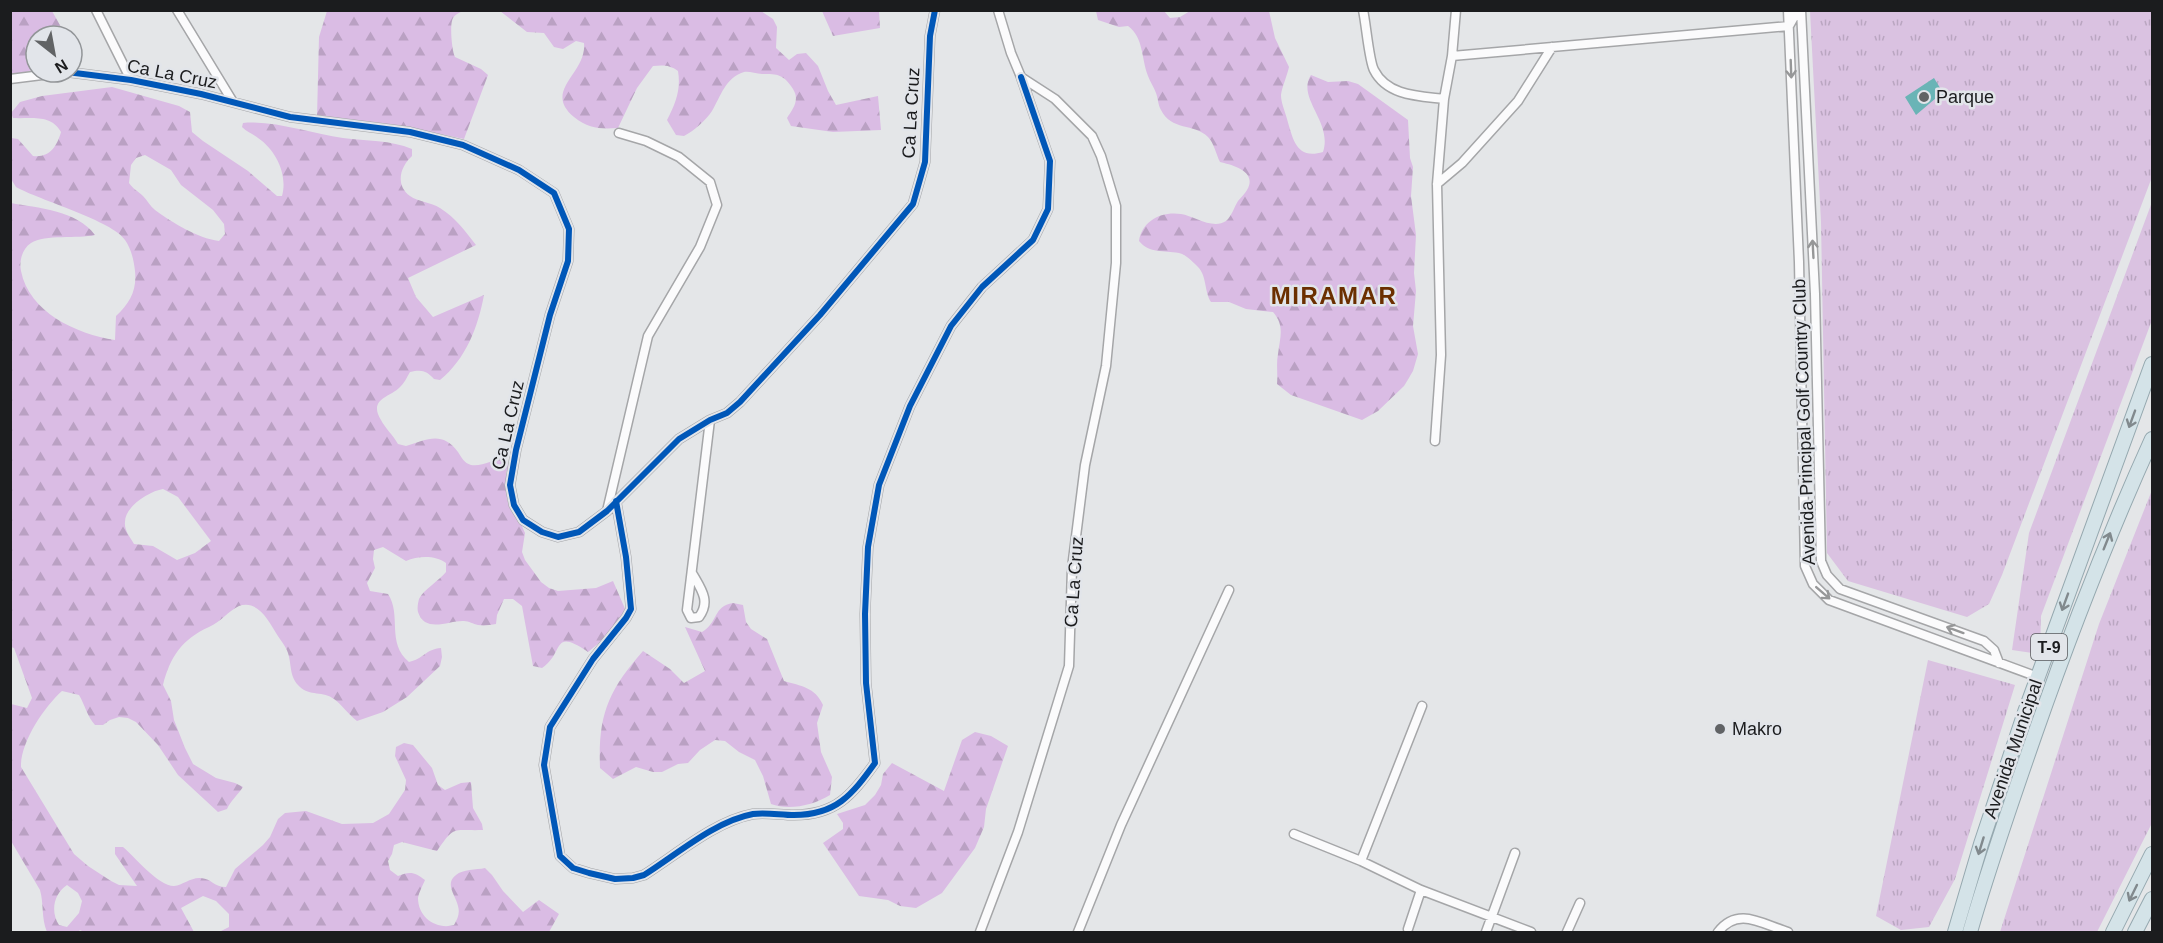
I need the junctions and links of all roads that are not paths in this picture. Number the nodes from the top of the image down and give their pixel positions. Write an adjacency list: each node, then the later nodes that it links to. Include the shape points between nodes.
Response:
1 (96, 10): 14 (street)
2 (177, 10): 16 (street)
3 (935, 10): 20 (street, Ca La Cruz, via 930,36 925,162 913,204 820,315 740,402)
4 (998, 10): 13 (street)
5 (1364, 10): 15 (street, via 1374,70 1381,78 1408,95)
6 (1456, 10): 11 (street)
7 (1788, 10): 9 (street, Avenida Principal Golf Country Club)
8 (1800, 10): 9 (street); 27 (street, Avenida Principal Golf Country Club, one-way to 8, via 1994,650 1984,641 1840,589 1821,561 1815,294)
9 (1789, 26): 10 (street); 27 (street, Avenida Principal Golf Country Club, one-way to 27, via 1799,262 1805,566 1813,584 1829,600)
10 (1551, 47): 11 (street); 18 (street, via 1518,101 1462,163)
11 (1452, 56): 15 (street)
12 (84, 74): 14 (street, Ca La Cruz)
13 (1021, 77): 23 (street, via 1050,161 1048,209 1033,240 982,288 951,326 910,406 879,485 868,547 865,614 866,683 874,763 846,799 820,813 753,814 719,827 645,875 615,879 573,868 560,856 544,765 550,727 593,659 631,609); 39 (street, Ca La Cruz, via 1055,99 1092,136 1116,206 1116,263 1106,366 1085,465 1072,568 1069,666 1018,832)
14 (131, 80): 16 (street, Ca La Cruz)
15 (1444, 99): 18 (street)
16 (233, 102): 24 (street, Ca La Cruz, via 290,117 410,132 463,145 519,170 554,193 569,229 568,261 550,315 510,485 514,505 523,520 558,537 579,532)
17 (619, 134): 24 (street, via 646,141 679,157 710,182 717,205 700,247 648,336)
18 (1437, 184): 22 (street, via 1441,355)
19 (2152, 364): 28 (highway, Avenida Municipal / T-9, one-way to 28)
20 (710, 420): 23 (street, Ca La Cruz, via 679,439); 25 (street)
21 (2152, 439): 47 (highway, Avenida Municipal / T-9, one-way to 21, via 1994,852 2081,605)
22 (1435, 441)
23 (616, 501): 24 (street, Ca La Cruz)
24 (607, 511)
25 (692, 573): 25 (street, via 687,610 691,618 699,617 706,609 705,597)
26 (1229, 590): 40 (street, via 1121,825)
27 (1999, 663): 28 (street)
28 (2038, 677): 46 (highway, Avenida Municipal / T-9, one-way to 46)
29 (1422, 706): 33 (street)
30 (1294, 834): 33 (street)
31 (1515, 853): 37 (street)
32 (2152, 854): 48 (highway, one-way to 48)
33 (1361, 861): 34 (street)
34 (1421, 890): 37 (street); 38 (street)
35 (1580, 903): 43 (street)
36 (2151, 903): 49 (highway)
37 (1492, 916): 41 (street); 42 (street)
38 (1408, 929)
39 (980, 933)
40 (1078, 933)
41 (1486, 933)
42 (1531, 933)
43 (1567, 933)
44 (1718, 933): 45 (street, via 1731,920 1743,917)
45 (1788, 933)
46 (1955, 933)
47 (1970, 933)
48 (2113, 933)
49 (2135, 933)

